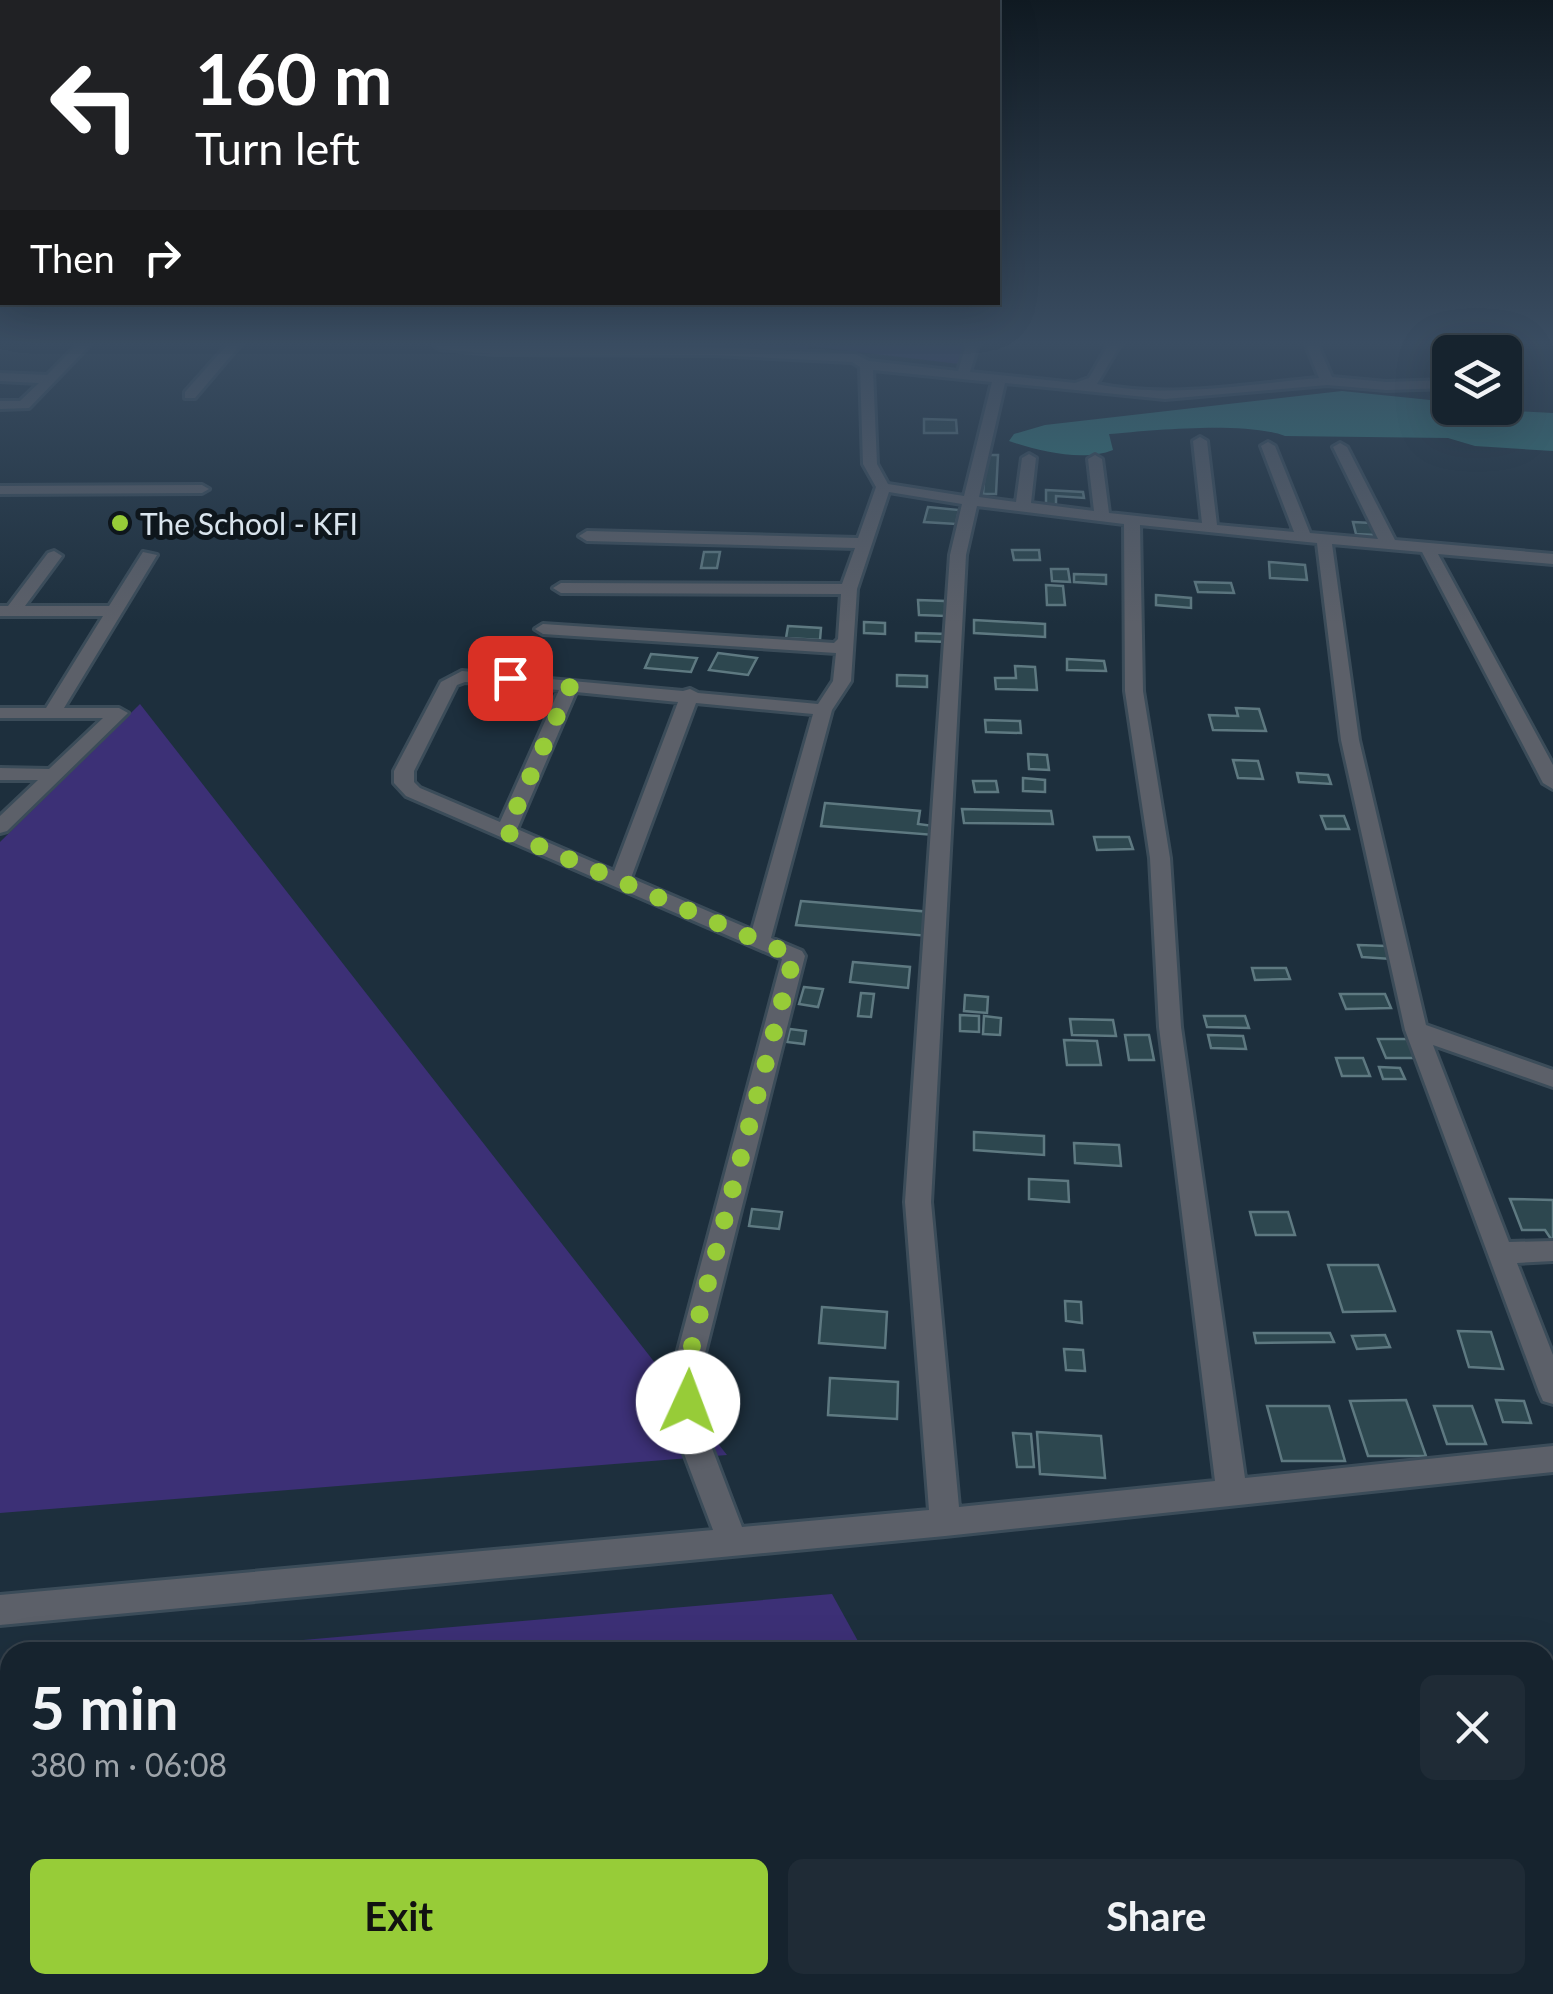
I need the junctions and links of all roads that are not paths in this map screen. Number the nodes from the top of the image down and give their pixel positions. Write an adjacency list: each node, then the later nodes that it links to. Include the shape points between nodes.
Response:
1 (869, 438): 8 (street, via 870,464)
2 (984, 438): 11 (street)
3 (1200, 442): 15 (street)
4 (1268, 446): 17 (street)
5 (1340, 447): 19 (street)
6 (1028, 458): 12 (street)
7 (1095, 458): 13 (street)
8 (883, 487): 11 (street); 18 (street)
9 (0, 490): 10 (street)
10 (202, 490)
11 (969, 501): 12 (street); 50 (street, via 958,555 942,767 918,1202)
12 (1022, 508): 13 (street)
13 (1102, 515): 14 (street)
14 (1132, 519): 15 (street); 49 (street, via 1134,691 1160,858 1170,1027)
15 (1210, 529): 17 (street)
16 (587, 536): 18 (street)
17 (1314, 539): 19 (street); 42 (street, via 1350,740)
18 (862, 543): 25 (street)
19 (1389, 545): 20 (street)
20 (1426, 546): 23 (street); 37 (street)
21 (54, 556): 26 (street)
22 (149, 556): 27 (street)
23 (1553, 559)
24 (560, 588): 25 (street)
25 (848, 590): 29 (street)
26 (7, 611): 27 (street)
27 (114, 611): 34 (street)
28 (543, 629): 29 (street, via 824,648)
29 (846, 642): 32 (street, via 842,680)
30 (571, 684): 31 (street); 39 (street); 39 (street, via 462,676 450,682 404,771 413,792)
31 (690, 694): 32 (street); 40 (street)
32 (824, 710): 41 (street)
33 (0, 713): 34 (street)
34 (52, 713): 36 (street, via 119,713)
35 (0, 774): 36 (street)
36 (55, 775): 38 (street)
37 (1553, 783)
38 (0, 827)
39 (506, 832): 40 (street)
40 (620, 881): 41 (street)
41 (760, 940): 51 (street, via 794,956 686,1373 690,1430)
42 (1416, 1030): 43 (street); 45 (street)
43 (1553, 1079)
44 (1553, 1252): 45 (street)
45 (1501, 1253): 46 (street)
46 (1546, 1356): 47 (street)
47 (1553, 1392)
48 (1553, 1459): 49 (street)
49 (1232, 1493): 50 (street)
50 (945, 1522): 51 (street)
51 (734, 1542): 52 (street)
52 (0, 1610)

